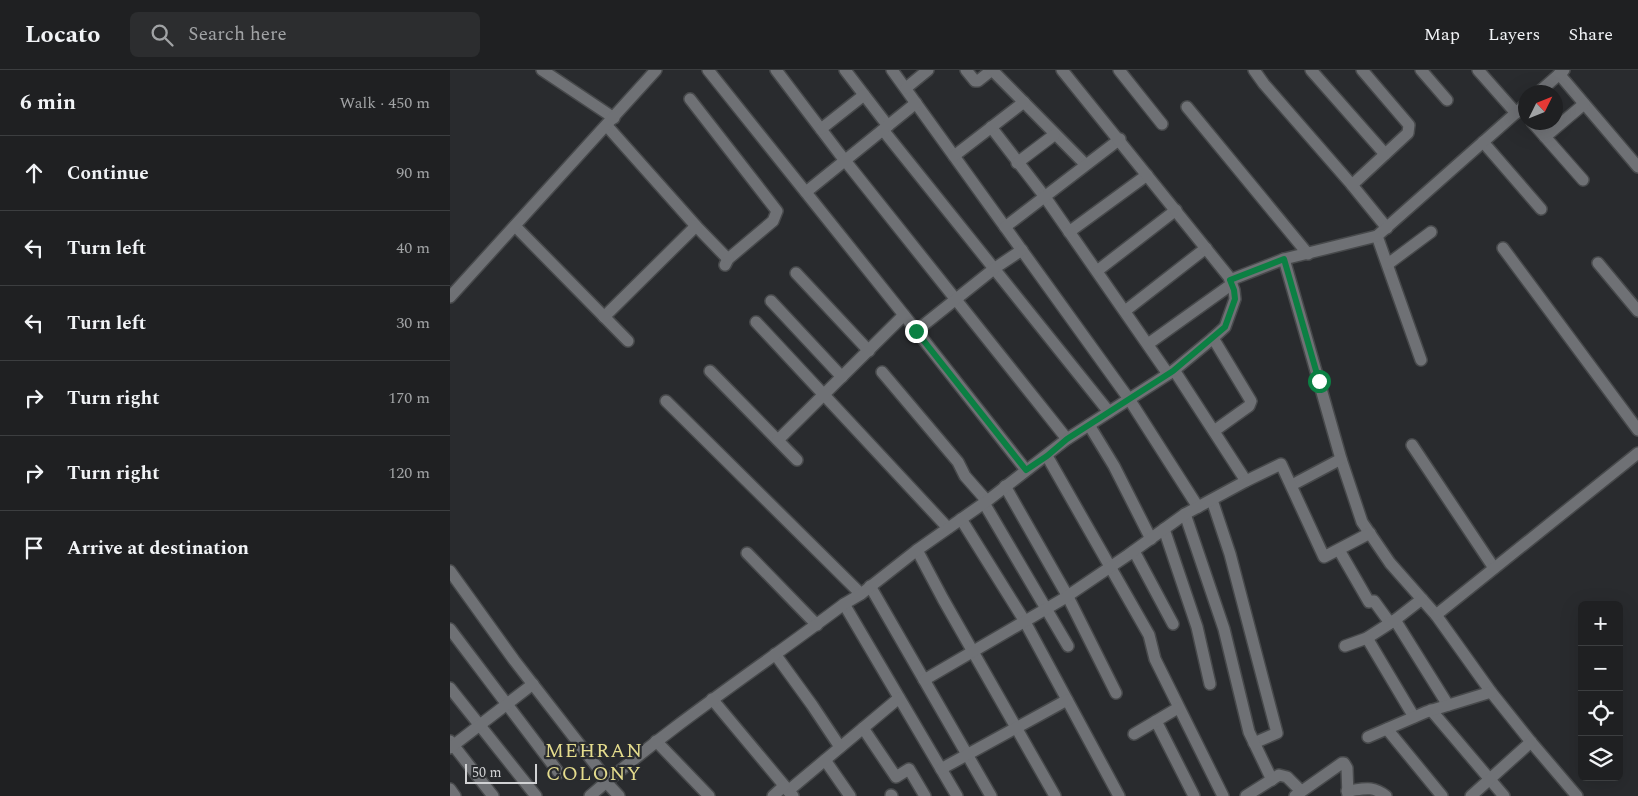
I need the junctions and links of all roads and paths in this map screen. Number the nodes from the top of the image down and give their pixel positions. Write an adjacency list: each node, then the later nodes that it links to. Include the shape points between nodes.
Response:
1 (542, 70): 29 (street)
2 (656, 70): 29 (street)
3 (708, 70): 48 (street)
4 (776, 70): 33 (street)
5 (845, 70): 20 (street)
6 (892, 70): 19 (street)
7 (928, 70): 19 (street)
8 (966, 70): 9 (street, via 978,81)
9 (992, 70): 23 (street)
10 (1062, 70): 37 (street)
11 (1120, 70): 30 (street)
12 (1254, 70): 47 (street)
13 (1311, 70): 39 (street)
14 (1362, 70): 39 (street, via 1409,125 1408,134)
15 (1421, 70): 22 (street)
16 (1480, 71): 26 (street)
17 (1562, 72): 18 (street); 25 (street)
18 (1547, 85)
19 (906, 88): 24 (street)
20 (864, 95): 32 (street); 33 (street)
21 (690, 99): 53 (street, via 777,211 773,221 726,262)
22 (1447, 100)
23 (1024, 102): 31 (street); 35 (street)
24 (916, 103): 32 (street); 40 (street)
25 (1584, 104): 36 (street); 44 (street)
26 (1518, 106)
27 (1187, 107): 62 (street)
28 (1518, 113): 38 (street)
29 (610, 122): 52 (street); 53 (street)
30 (1162, 124)
31 (991, 127): 40 (street); 42 (street)
32 (886, 128): 41 (street); 66 (street)
33 (821, 129): 41 (street)
34 (1539, 130): 36 (street)
35 (1054, 135): 42 (street); 43 (street)
36 (1545, 137): 46 (street)
37 (1120, 140): 43 (street); 45 (street)
38 (1483, 142): 50 (street); 55 (street)
39 (1385, 154): 47 (street)
40 (954, 156): 54 (street)
41 (845, 160): 48 (street); 71 (street)
42 (1017, 163): 49 (street)
43 (1085, 164): 49 (street)
44 (1638, 167)
45 (1147, 174): 51 (street); 56 (street)
46 (1583, 180)
47 (1352, 185): 55 (street)
48 (806, 192): 75 (street)
49 (1045, 197): 54 (street); 56 (street)
50 (1540, 209)
51 (1176, 210): 59 (street); 67 (street)
52 (515, 226): 70 (street); 76 (street)
53 (696, 226): 76 (street)
54 (1004, 227): 61 (street)
55 (1387, 228): 58 (street)
56 (1069, 232): 67 (street)
57 (1431, 232): 65 (street)
58 (1376, 236): 62 (street); 65 (street)
59 (1206, 248): 69 (street); 73 (street)
60 (1503, 248): 93 (street)
61 (1022, 250): 66 (street); 89 (street)
62 (1308, 254): 63 (street)
63 (1284, 259): 69 (street); 100 (street)
64 (1598, 263): 74 (street)
65 (1388, 264): 83 (street)
66 (995, 268): 71 (street); 91 (street)
67 (1097, 272): 73 (street)
68 (796, 273): 82 (street)
69 (1231, 282): 79 (street, via 1235,299 1233,307 1225,327); 81 (street)
70 (451, 295)
71 (957, 300): 78 (street); 95 (street)
72 (772, 301): 87 (street)
73 (1125, 310): 81 (street)
74 (1638, 311)
75 (904, 315): 78 (street); 82 (street)
76 (604, 317): 80 (street)
77 (756, 322): 88 (street)
78 (916, 331): 102 (street)
79 (1213, 338): 86 (street); 94 (street, via 1251,402)
80 (628, 341)
81 (1148, 344): 86 (street)
82 (869, 351): 87 (street)
83 (1421, 360)
84 (710, 371): 96 (street)
85 (882, 372): 107 (street, via 958,462)
86 (1171, 372): 89 (street); 94 (street)
87 (842, 377): 88 (street)
88 (824, 395): 96 (street); 111 (street)
89 (1129, 399): 91 (street); 108 (street)
90 (666, 401): 123 (street)
91 (1109, 412): 92 (street)
92 (1089, 425): 95 (street); 114 (street)
93 (1638, 430)
94 (1214, 431): 103 (street)
95 (1067, 439): 99 (street)
96 (778, 440): 101 (street)
97 (1412, 445): 120 (street)
98 (1638, 453): 120 (street)
99 (1047, 456): 102 (street); 119 (street)
100 (1341, 458): 104 (street); 113 (street, via 1362,522)
101 (797, 460)
102 (1026, 470): 105 (street)
103 (1246, 481): 104 (street, via 1282,464); 106 (street)
104 (1292, 485): 116 (street, via 1324,557)
105 (1006, 486): 107 (street); 124 (street)
106 (1212, 500): 108 (street); 162 (street, via 1230,554 1277,733)
107 (985, 502): 110 (street); 127 (street)
108 (1198, 507): 109 (street)
109 (1185, 514): 112 (street); 162 (street, via 1224,629)
110 (961, 519): 111 (street); 129 (street)
111 (948, 528): 115 (street)
112 (1164, 529): 114 (street); 141 (street, via 1197,627)
113 (1370, 533): 116 (street); 125 (street, via 1390,563)
114 (1151, 539): 117 (street)
115 (917, 550): 122 (street); 137 (street)
116 (1339, 550): 130 (street, via 1369,602 1374,601)
117 (1134, 551): 119 (street); 131 (street)
118 (747, 553): 132 (street)
119 (1111, 566): 124 (street); 150 (street, via 1149,635 1155,658)
120 (1494, 568): 128 (street)
121 (450, 571): 140 (street)
122 (870, 586): 123 (street); 139 (street)
123 (861, 594): 126 (street)
124 (1067, 596): 127 (street); 144 (street)
125 (1422, 599): 128 (street); 130 (street)
126 (844, 604): 132 (street); 145 (street)
127 (1046, 608): 129 (street); 135 (street)
128 (1436, 615): 143 (street)
129 (1024, 620): 137 (street); 147 (street)
130 (1392, 622): 134 (street); 149 (street)
131 (1173, 624)
132 (817, 625): 138 (street)
133 (450, 629): 148 (street)
134 (1367, 638): 136 (street); 152 (street)
135 (1068, 646)
136 (1345, 646)
137 (972, 651): 139 (street); 156 (street)
138 (775, 654): 146 (street); 164 (street)
139 (924, 680): 165 (street)
140 (533, 684): 148 (street); 171 (street)
141 (1210, 684)
142 (450, 688): 154 (street)
143 (1491, 692): 149 (street); 161 (street)
144 (1116, 693)
145 (899, 698): 155 (street); 167 (street)
146 (712, 699): 160 (street); 173 (street)
147 (1067, 700): 156 (street); 188 (street)
148 (507, 704): 154 (street); 168 (street)
149 (1448, 705): 151 (street)
150 (1178, 708): 153 (street); 190 (street)
151 (1431, 710): 152 (street); 170 (street)
152 (1414, 717): 157 (street)
153 (1156, 721): 158 (street); 189 (street)
154 (479, 724): 163 (street); 178 (street)
155 (863, 728): 164 (street); 184 (street, via 896,777 909,769)
156 (1017, 728): 165 (street); 187 (street)
157 (1387, 729): 159 (street); 193 (street)
158 (1134, 734)
159 (1368, 737)
160 (656, 742): 171 (street); 181 (street)
161 (1531, 742): 170 (street); 196 (street)
162 (1254, 743): 169 (street)
163 (451, 744): 177 (street)
164 (840, 748): 166 (street)
165 (968, 756): 167 (street); 186 (street)
166 (825, 760): 173 (street); 183 (street)
167 (941, 769): 185 (street)
168 (559, 773)
169 (1272, 780): 174 (street, via 1279,775 1288,777); 191 (street)
170 (1490, 780): 194 (street); 195 (street)
171 (607, 781): 179 (street); 180 (street)
172 (450, 789): 176 (street)
173 (788, 791): 182 (street)
174 (1298, 793): 175 (street, via 1342,762 1346,768)
175 (1348, 794): 192 (street, via 1371,788)
176 (455, 796)
177 (493, 796)
178 (536, 796)
179 (590, 796)
180 (619, 796)
181 (709, 796)
182 (772, 796)
183 (850, 796)
184 (925, 796)
185 (957, 796)
186 (991, 796)
187 (1055, 796)
188 (1119, 796)
189 (1194, 796)
190 (1223, 796)
191 (1246, 796)
192 (1386, 796)
193 (1442, 796)
194 (1471, 796)
195 (1504, 796)
196 (1577, 796)

